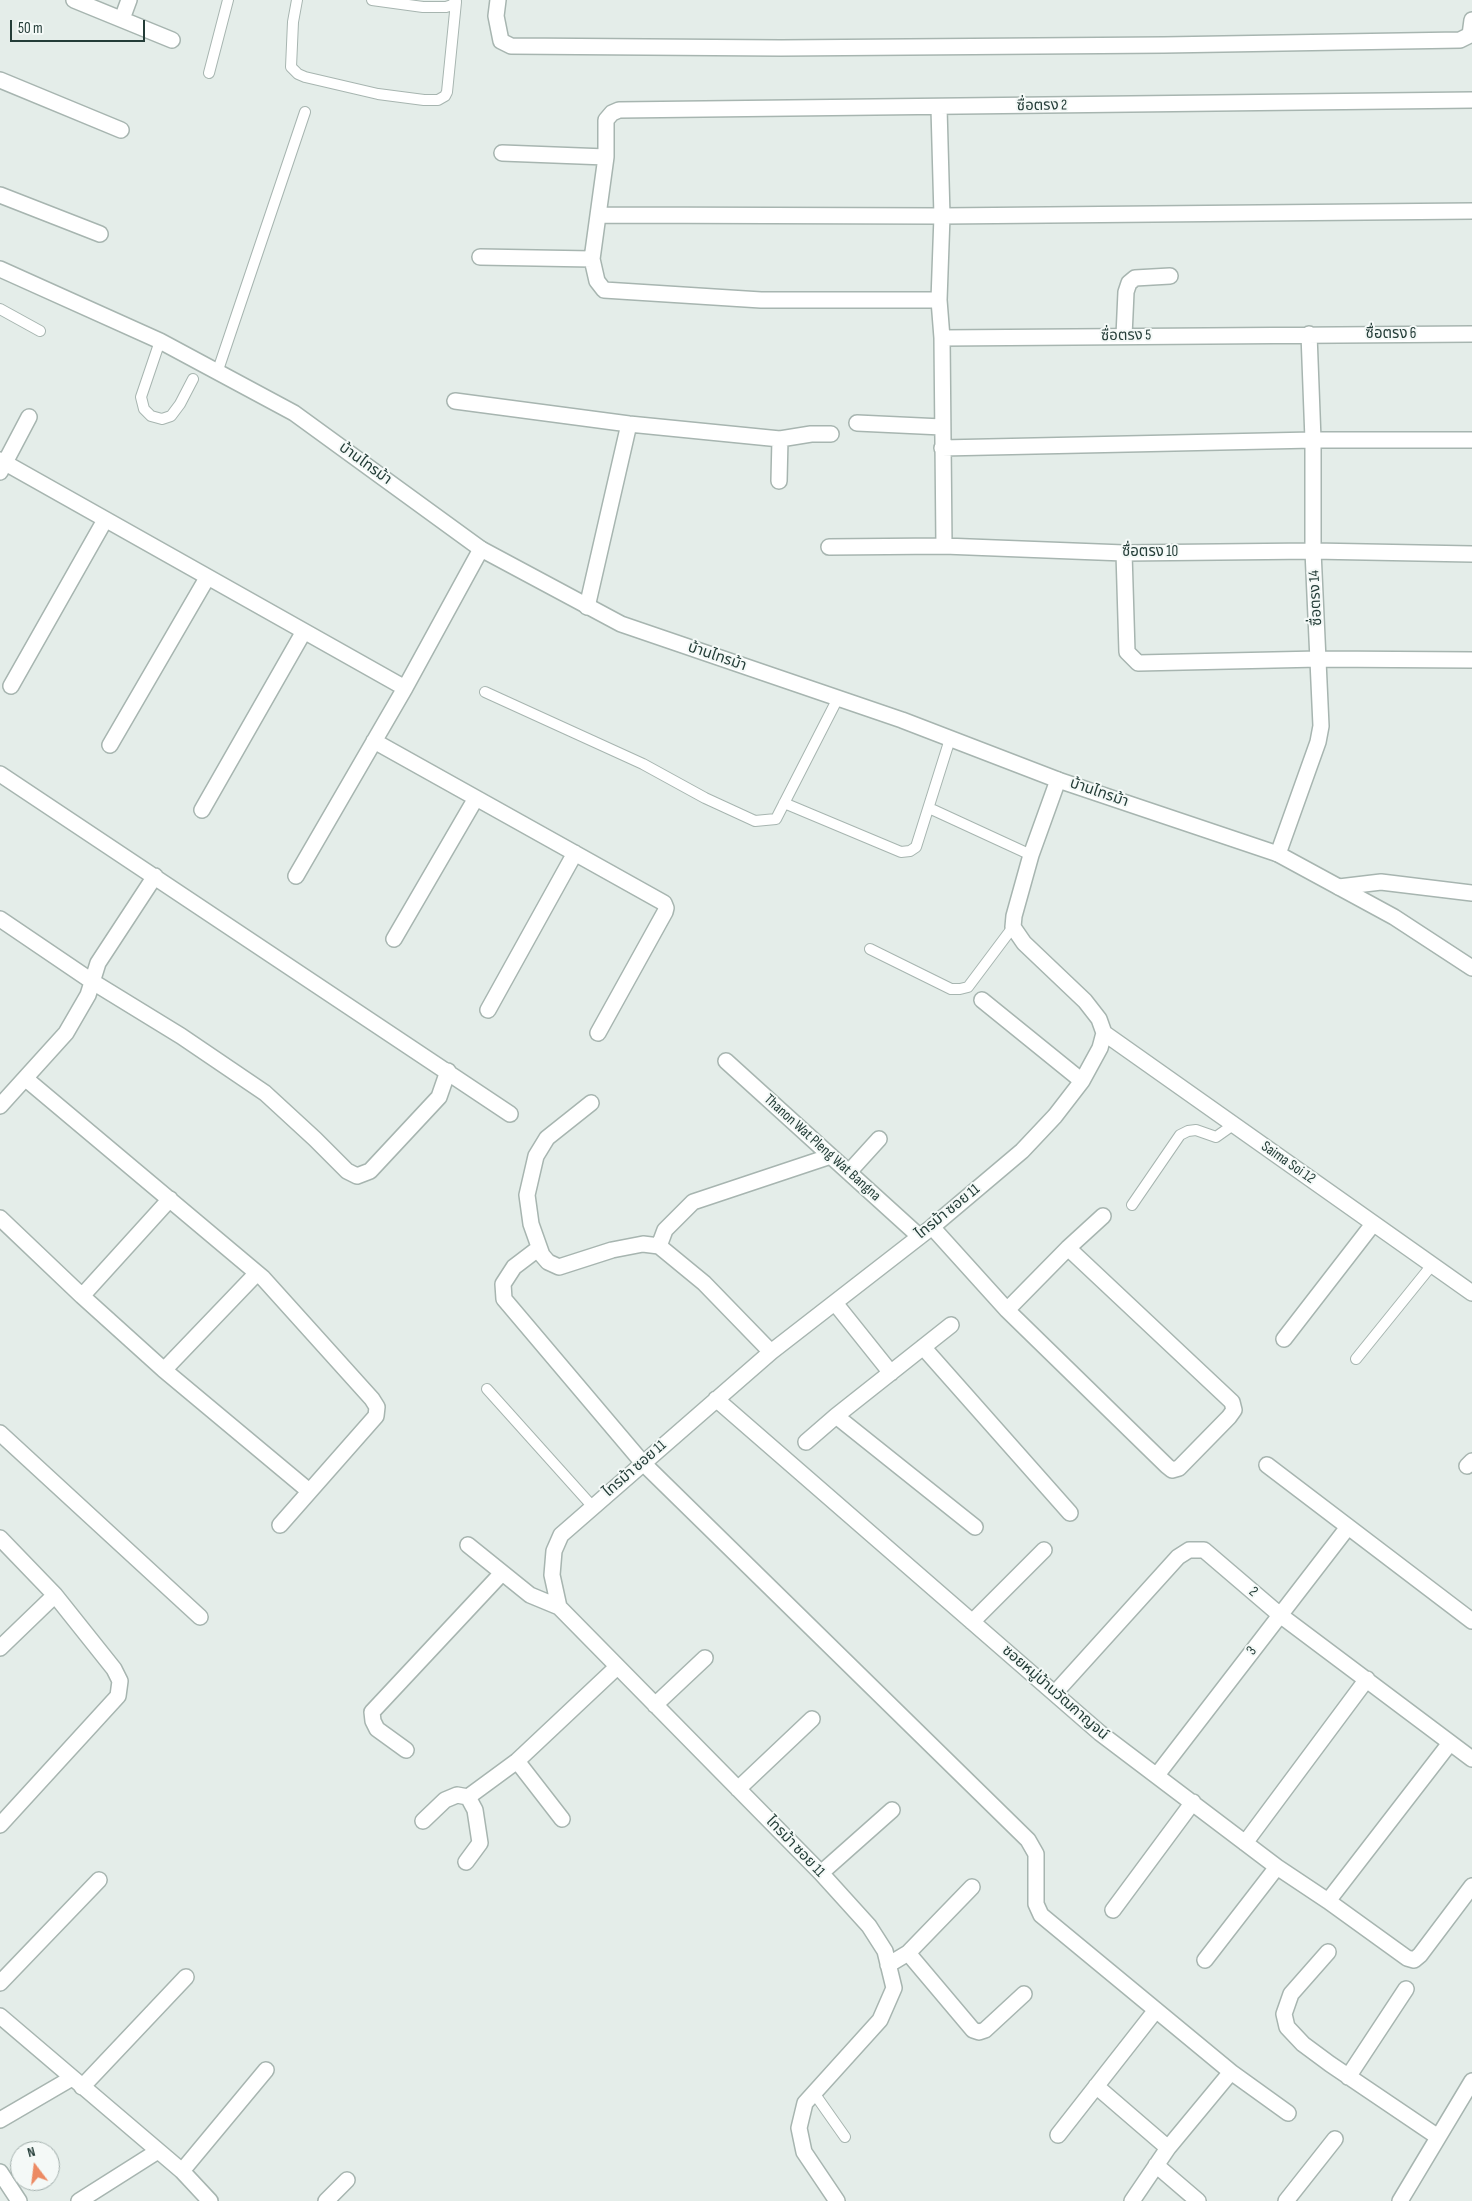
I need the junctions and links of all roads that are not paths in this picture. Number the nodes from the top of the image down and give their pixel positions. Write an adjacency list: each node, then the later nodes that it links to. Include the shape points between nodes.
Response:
1 (74, 0): 8 (street)
2 (129, 0): 8 (street)
3 (228, 0): 11 (lane)
4 (297, 0): 7 (lane, via 291,67 298,74 378,94 424,100 438,100 445,96)
5 (372, 0): 7 (lane, via 423,7 446,7)
6 (498, 0): 9 (street, via 496,16 501,41 511,46 782,48 1460,40 1470,35)
7 (456, 1)
8 (122, 19): 10 (street)
9 (1472, 20)
10 (172, 40)
11 (209, 73)
12 (0, 80): 16 (street)
13 (1472, 100): 14 (street, ซื่อตรง 2)
14 (939, 108): 18 (street, ซื่อตรง 2, via 619,110 606,120); 22 (street)
15 (305, 112): 36 (lane)
16 (121, 130)
17 (502, 153): 18 (street)
18 (606, 157): 21 (street)
19 (0, 195): 23 (street)
20 (1472, 211): 22 (street)
21 (598, 215): 22 (street); 25 (street)
22 (942, 216): 28 (street)
23 (100, 234)
24 (480, 257): 25 (street)
25 (592, 259): 28 (street, via 597,281 610,292 761,300)
26 (0, 269): 35 (street, บ้านไทรม้า)
27 (1170, 276): 33 (street, via 1135,278 1129,283)
28 (939, 300): 34 (street)
29 (0, 309): 30 (lane)
30 (40, 331)
31 (1309, 334): 32 (street, ซื่อตรง 6); 33 (street, ซื่อตรง 5); 45 (street, ซื่อตรง 14)
32 (1472, 334)
33 (1124, 336): 34 (street, ซื่อตรง 5)
34 (942, 338): 42 (street)
35 (160, 342): 36 (street, บ้านไทรม้า); 37 (lane, via 141,397 144,409 151,416 162,419 171,416)
36 (217, 373): 53 (street, บ้านไทรม้า, via 294,413)
37 (193, 379)
38 (455, 401): 41 (street)
39 (29, 417): 48 (street)
40 (857, 423): 42 (street)
41 (629, 424): 44 (street); 58 (street)
42 (942, 427): 47 (street)
43 (832, 434): 44 (street)
44 (780, 439): 49 (street)
45 (1313, 440): 46 (street); 47 (street); 54 (street, ซื่อตรง 14)
46 (1472, 440)
47 (942, 448): 51 (street)
48 (2, 465): 50 (street)
49 (779, 481)
50 (105, 520): 57 (street); 62 (street)
51 (944, 546): 52 (street, ซื่อตรง 10); 55 (street, ซื่อตรง 10)
52 (829, 547)
53 (481, 549): 58 (street, บ้านไทรม้า); 63 (street)
54 (1313, 551): 55 (street, ซื่อตรง 10); 56 (street, ซื่อตรง 10); 60 (street, ซื่อตรง 14)
55 (1124, 553): 60 (street, via 1127,652 1138,662)
56 (1472, 554)
57 (207, 578): 59 (street); 68 (street)
58 (587, 607): 65 (street, บ้านไทรม้า, via 621,624)
59 (304, 632): 63 (street); 74 (street)
60 (1319, 659): 61 (street); 76 (street, ซื่อตรง 14, via 1321,726 1318,742)
61 (1472, 660)
62 (11, 686)
63 (405, 688): 67 (street)
64 (485, 692): 72 (lane, via 643,764 755,821 776,819)
65 (838, 698): 66 (street, บ้านไทรม้า); 72 (lane)
66 (950, 739): 70 (street, บ้านไทรม้า); 73 (lane)
67 (374, 741): 71 (street); 79 (street)
68 (110, 745)
69 (0, 774): 78 (street)
70 (1058, 780): 76 (street, บ้านไทรม้า); 77 (street)
71 (476, 798): 75 (street); 84 (street)
72 (784, 803): 73 (lane, via 901,852 916,847)
73 (929, 808): 77 (lane)
74 (202, 810)
75 (575, 853): 89 (street); 90 (street, via 664,903 666,908)
76 (1278, 854): 80 (street, บ้านไทรม้า)
77 (1031, 855): 83 (street)
78 (156, 876): 87 (street, via 98,963); 93 (street)
79 (296, 876)
80 (1340, 887): 81 (street, via 1381,882); 86 (street, บ้านไทรม้า)
81 (1472, 893)
82 (0, 919): 87 (street)
83 (1013, 927): 85 (lane, via 968,986 960,989 951,988); 91 (street, via 1024,943 1085,1001 1099,1019)
84 (394, 939)
85 (870, 949)
86 (1472, 968)
87 (93, 982): 93 (street, via 265,1093 347,1171 358,1176 370,1171 439,1097); 94 (street, via 66,1033)
88 (982, 1000): 95 (street)
89 (488, 1010)
90 (598, 1033)
91 (1104, 1033): 95 (street, ไทรม้า ซอย 11, via 1100,1048); 99 (street, Saima Soi 12)
92 (726, 1060): 101 (street, Thanon Wat Pleng Wat Bangna)
93 (448, 1071): 98 (street)
94 (26, 1079): 97 (street); 103 (street)
95 (1082, 1081): 108 (street, ไทรม้า ซอย 11, via 1022,1151)
96 (591, 1103): 111 (street, via 547,1138 536,1156 527,1196)
97 (0, 1106)
98 (510, 1114)
99 (1233, 1125): 104 (lane, via 1216,1136 1196,1130 1180,1135); 107 (street, Saima Soi 12)
100 (879, 1139): 102 (street)
101 (831, 1156): 102 (street, Thanon Wat Pleng Wat Bangna); 110 (street, via 693,1202 665,1230)
102 (849, 1172): 109 (street, Thanon Wat Pleng Wat Bangna)
103 (170, 1199): 114 (street); 116 (street)
104 (1132, 1205)
105 (1103, 1216): 112 (street)
106 (0, 1218): 116 (street)
107 (1373, 1224): 113 (street, Saima Soi 12); 120 (street)
108 (932, 1226): 109 (street, ไทรม้า ซอย 11); 118 (street)
109 (919, 1236): 117 (street, ไทรม้า ซอย 11)
110 (659, 1246): 111 (street, via 643,1244 612,1250 559,1267 548,1262); 122 (street, via 704,1283)
111 (539, 1248): 131 (street, via 514,1267 503,1284 504,1299)
112 (1068, 1248): 118 (street); 118 (street, via 1232,1402 1234,1410 1229,1417 1179,1468 1172,1470 1167,1466)
113 (1432, 1265): 115 (street, Saima Soi 12); 123 (lane)
114 (257, 1273): 124 (street); 133 (street, via 377,1407 376,1416)
115 (1472, 1294)
116 (82, 1296): 124 (street)
117 (835, 1303): 122 (street, ไทรม้า ซอย 11); 125 (street)
118 (1006, 1310)
119 (951, 1325): 121 (street)
120 (1284, 1339)
121 (923, 1347): 125 (street); 135 (street)
122 (771, 1352): 127 (street, ไทรม้า ซอย 11)
123 (1356, 1360)
124 (164, 1370): 133 (street)
125 (891, 1372): 128 (street)
126 (487, 1389): 134 (lane)
127 (716, 1399): 131 (street, ไทรม้า ซอย 11); 147 (street, ซอยหมู่บ้านวัฒกาญจน์)
128 (836, 1416): 130 (street); 137 (street)
129 (0, 1433): 146 (street)
130 (806, 1442)
131 (642, 1462): 134 (street, ไทรม้า ซอย 11); 185 (street, via 1028,1840 1036,1854 1036,1904 1041,1915)
132 (1267, 1465): 138 (street)
133 (309, 1491): 136 (street)
134 (593, 1507): 144 (street, ไทรม้า ซอย 11, via 561,1535 554,1551 552,1574)
135 (1070, 1514)
136 (280, 1525)
137 (975, 1527)
138 (1348, 1527): 145 (street, 3); 148 (street)
139 (0, 1538): 143 (street)
140 (468, 1545): 142 (street)
141 (1044, 1550): 147 (street)
142 (502, 1573): 144 (street, via 530,1595); 157 (street, via 372,1712 377,1729)
143 (55, 1595): 149 (street); 167 (street, via 114,1669 120,1681 118,1696)
144 (559, 1607): 151 (street, ไทรม้า ซอย 11)
145 (1280, 1615): 152 (street, 2); 153 (street, 2, via 1204,1550 1189,1550 1178,1557); 160 (street, 3)
146 (200, 1617)
147 (972, 1622): 153 (street, ซอยหมู่บ้านวัฒกาญจน์)
148 (1472, 1622)
149 (0, 1648)
150 (706, 1658): 154 (street)
151 (617, 1667): 154 (street, ไทรม้า ซอย 11); 159 (street)
152 (1367, 1679): 156 (street, 2); 168 (street)
153 (1055, 1693): 160 (street, ซอยหมู่บ้านวัฒกาญจน์, via 1100,1733)
154 (655, 1705): 161 (street, ไทรม้า ซอย 11)
155 (812, 1719): 161 (street)
156 (1450, 1743): 158 (street, 2); 175 (street)
157 (406, 1750)
158 (1472, 1759)
159 (517, 1761): 162 (street); 165 (street)
160 (1157, 1775): 163 (street, ซอยหมู่บ้านวัฒกาญจน์)
161 (738, 1789): 171 (street, ไทรม้า ซอย 11)
162 (468, 1797): 166 (street, via 457,1795 445,1800); 169 (street, via 475,1810 480,1842)
163 (1192, 1802): 168 (street, ซอยหมู่บ้านวัฒกาญจน์); 176 (street)
164 (892, 1810): 171 (street)
165 (562, 1819)
166 (423, 1821)
167 (0, 1825)
168 (1245, 1843): 170 (street, ซอยหมู่บ้านวัฒกาญจน์)
169 (466, 1862)
170 (1277, 1867): 175 (street, ซอยหมู่บ้านวัฒกาญจน์); 179 (street)
171 (821, 1873): 180 (street, ไทรม้า ซอย 11, via 869,1926 885,1951)
172 (99, 1880): 182 (street)
173 (1472, 1886): 175 (street, ซอยหมู่บ้านวัฒกาญจน์, via 1414,1960)
174 (972, 1887): 178 (street)
175 (1328, 1901)
176 (1113, 1910)
177 (1328, 1952): 189 (street, via 1291,1994 1284,2014 1288,2027 1303,2044)
178 (908, 1953): 180 (street); 184 (street, via 978,2032 985,2030)
179 (1205, 1960)
180 (888, 1965): 193 (street, ไทรม้า ซอย 11, via 894,1988 880,2020)
181 (186, 1977): 191 (street)
182 (0, 1983)
183 (1406, 1989): 189 (street)
184 (1024, 1994)
185 (1156, 2010): 188 (street); 192 (street)
186 (0, 2016): 191 (street)
187 (266, 2070): 203 (street)
188 (1232, 2072): 194 (street); 200 (street)
189 (1348, 2077): 197 (street)
190 (1472, 2081): 197 (street)
191 (77, 2082): 195 (street); 201 (street)
192 (1096, 2086): 196 (street); 200 (street)
193 (814, 2093): 198 (lane); 210 (street, ไทรม้า ซอย 11, via 805,2103 800,2128 804,2152)
194 (1288, 2114)
195 (0, 2120)
196 (1058, 2135)
197 (1438, 2136): 214 (street)
198 (846, 2137)
199 (1335, 2139): 213 (street)
200 (1168, 2148): 202 (street)
201 (158, 2151): 203 (street); 207 (street)
202 (1156, 2165): 211 (street); 212 (street)
203 (182, 2171): 208 (street)
204 (0, 2172): 206 (street)
205 (347, 2180): 209 (street)
206 (10, 2197)
207 (79, 2201)
208 (210, 2201)
209 (326, 2201)
210 (837, 2201)
211 (1132, 2201)
212 (1198, 2201)
213 (1286, 2201)
214 (1400, 2201)

